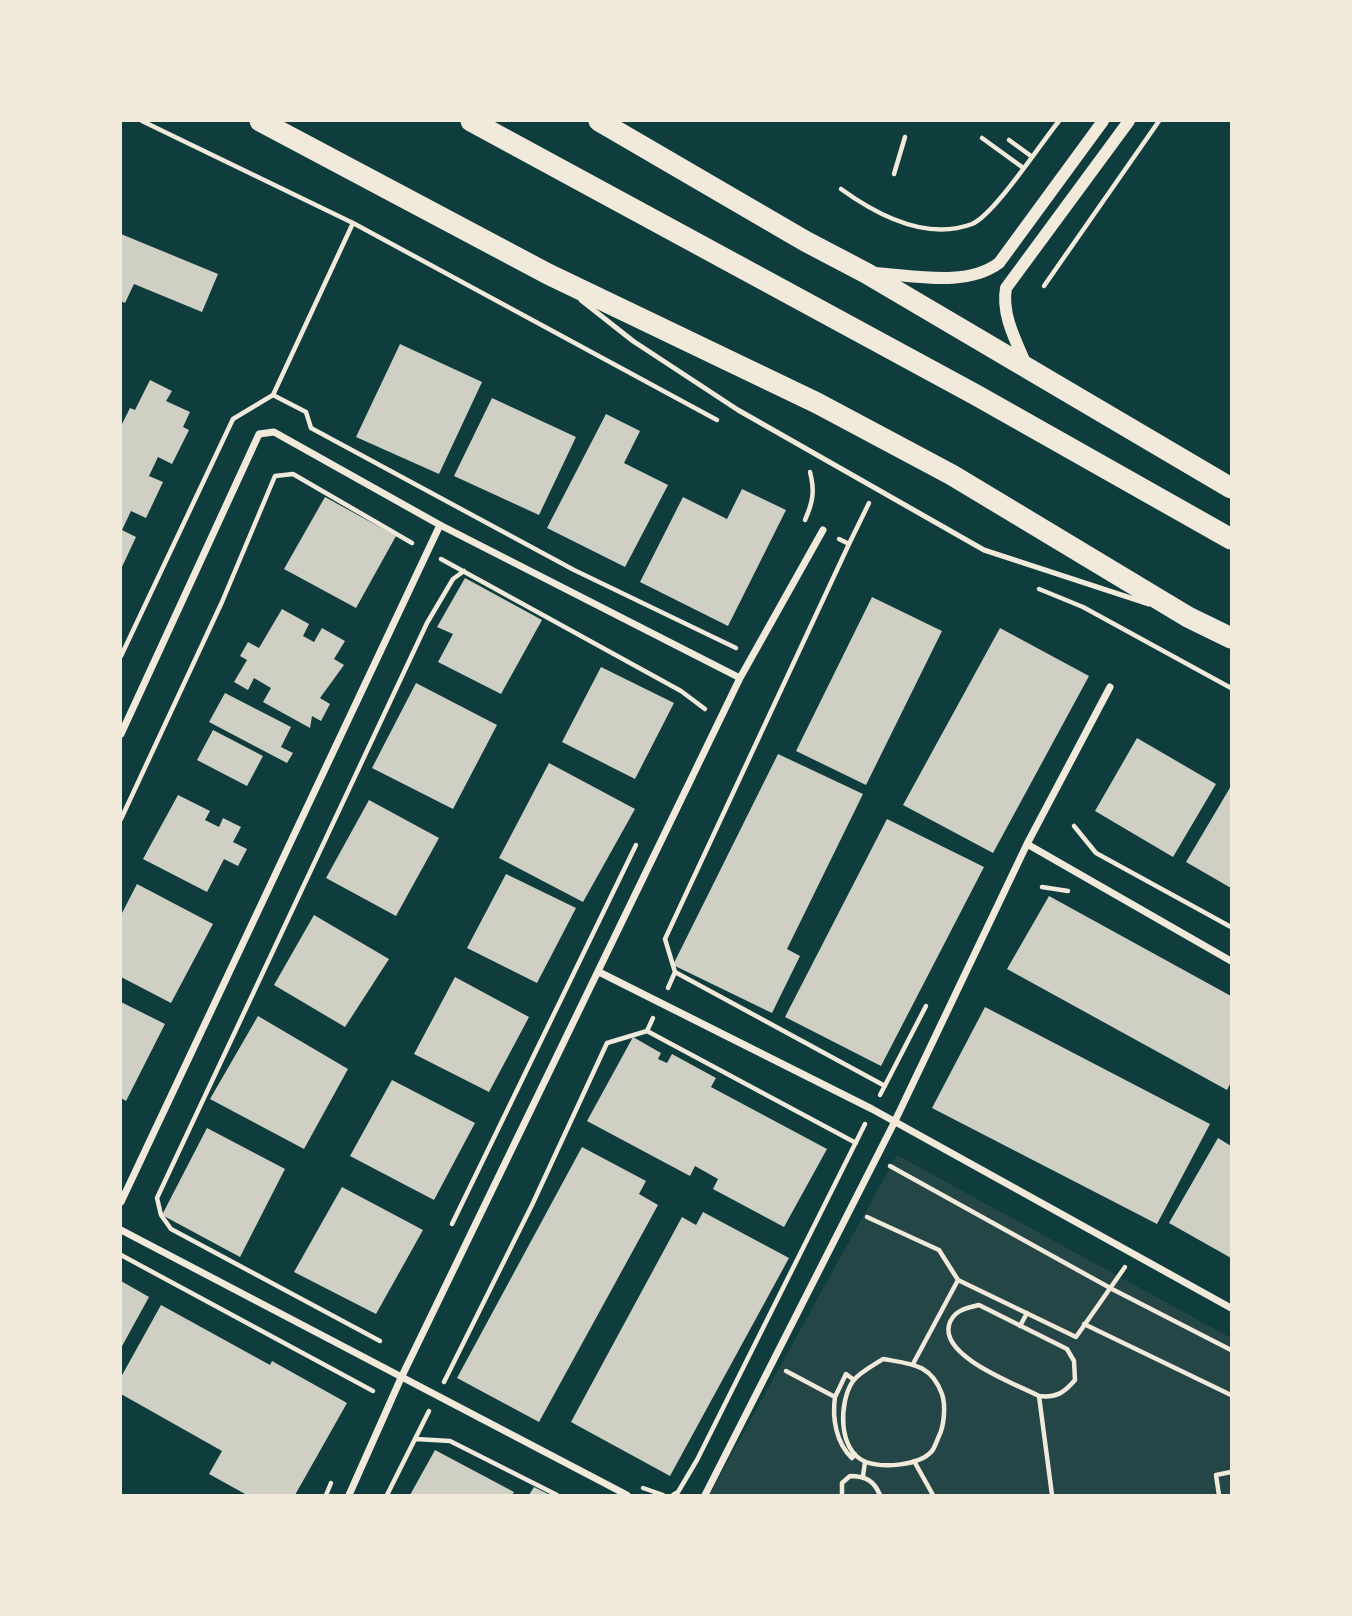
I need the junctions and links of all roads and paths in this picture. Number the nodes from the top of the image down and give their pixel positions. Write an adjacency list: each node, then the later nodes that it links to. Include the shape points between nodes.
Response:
1 (142, 121): 16 (path)
2 (260, 121): 18 (highway)
3 (471, 121): 31 (highway)
4 (598, 121): 17 (highway)
5 (1059, 121): 12 (path)
6 (1103, 121): 17 (street, via 990,270 961,277)
7 (1129, 121): 20 (street, via 1006,288 1011,327)
8 (1159, 121): 19 (path)
9 (905, 137): 14 (path)
10 (982, 138): 13 (path)
11 (1009, 140): 12 (path)
12 (1031, 156): 13 (path)
13 (1022, 167): 15 (path, via 974,223 933,231 861,204)
14 (894, 174)
15 (841, 189)
16 (353, 223): 21 (path); 22 (path)
17 (866, 273): 20 (highway)
18 (548, 274): 36 (highway, via 817,402 952,475); 36 (lane, via 633,341 738,410 984,550)
19 (1044, 286)
20 (1030, 372): 26 (highway)
21 (273, 395): 38 (path, via 306,412 311,428 574,570); 39 (path, via 233,419)
22 (726, 425)
23 (798, 464): 24 (path)
24 (810, 471)
25 (814, 488): 28 (path)
26 (1231, 488)
27 (880, 509): 32 (path, via 869,503)
28 (805, 521)
29 (440, 525): 33 (street); 40 (street); 44 (street, via 274,432 259,434)
30 (823, 530): 40 (street)
31 (1231, 539)
32 (849, 544)
33 (428, 552): 34 (path); 45 (path, via 293,474 275,476); 59 (street)
34 (464, 571): 43 (path, via 681,691); 70 (path, via 453,579 428,623 157,1198 171,1229)
35 (1032, 586): 42 (path, via 1083,607)
36 (1188, 617): 37 (highway)
37 (1231, 638)
38 (736, 648)
39 (121, 656)
40 (740, 678): 50 (street)
41 (1110, 687): 47 (street)
42 (1231, 688)
43 (705, 709)
44 (121, 734)
45 (121, 818)
46 (1074, 826): 48 (path, via 1096,853)
47 (1027, 844): 49 (street); 56 (street)
48 (1231, 928)
49 (1231, 961)
50 (599, 972): 55 (street); 74 (street)
51 (675, 972): 54 (path)
52 (930, 1000): 54 (path)
53 (647, 1031): 57 (path)
54 (885, 1086): 55 (path)
55 (872, 1109): 56 (street); 57 (path)
56 (894, 1124): 62 (street); 90 (street)
57 (856, 1143): 89 (path, via 697,1460)
58 (890, 1166): 65 (path)
59 (121, 1202)
60 (862, 1214): 64 (path, via 939,1250)
61 (121, 1230): 74 (street)
62 (1132, 1254): 65 (path); 66 (street)
63 (121, 1255): 76 (path)
64 (958, 1280): 67 (path); 72 (path)
65 (1112, 1289): 68 (path); 71 (path)
66 (1231, 1308)
67 (1027, 1313): 68 (path, via 1076,1336); 69 (path)
68 (1084, 1324): 77 (path)
69 (1020, 1326): 78 (path, via 1067,1349 1074,1361 1075,1380 1065,1392 1051,1398); 78 (path, via 979,1306 953,1315 948,1327 950,1342 959,1354)
70 (393, 1349)
71 (1231, 1350)
72 (913, 1364): 75 (path, via 883,1359); 82 (path, via 931,1372 943,1397 942,1428 931,1451)
73 (785, 1370): 79 (path)
74 (401, 1378): 86 (street); 88 (street)
75 (854, 1380): 79 (path, via 846,1374); 81 (path, via 842,1413)
76 (373, 1391)
77 (1231, 1395)
78 (1039, 1396): 94 (path)
79 (835, 1397): 81 (path, via 839,1438 843,1450)
80 (415, 1438): 87 (path, via 450,1441)
81 (854, 1456): 83 (path)
82 (914, 1461): 83 (path, via 893,1465); 93 (path)
83 (865, 1462): 85 (path)
84 (1231, 1472): 95 (path, via 1216,1475)
85 (863, 1476): 91 (path, via 850,1476 842,1483); 92 (path)
86 (349, 1495)
87 (557, 1495)
88 (627, 1495)
89 (673, 1495)
90 (705, 1495)
91 (842, 1495)
92 (880, 1495)
93 (933, 1495)
94 (1052, 1495)
95 (1219, 1495)

